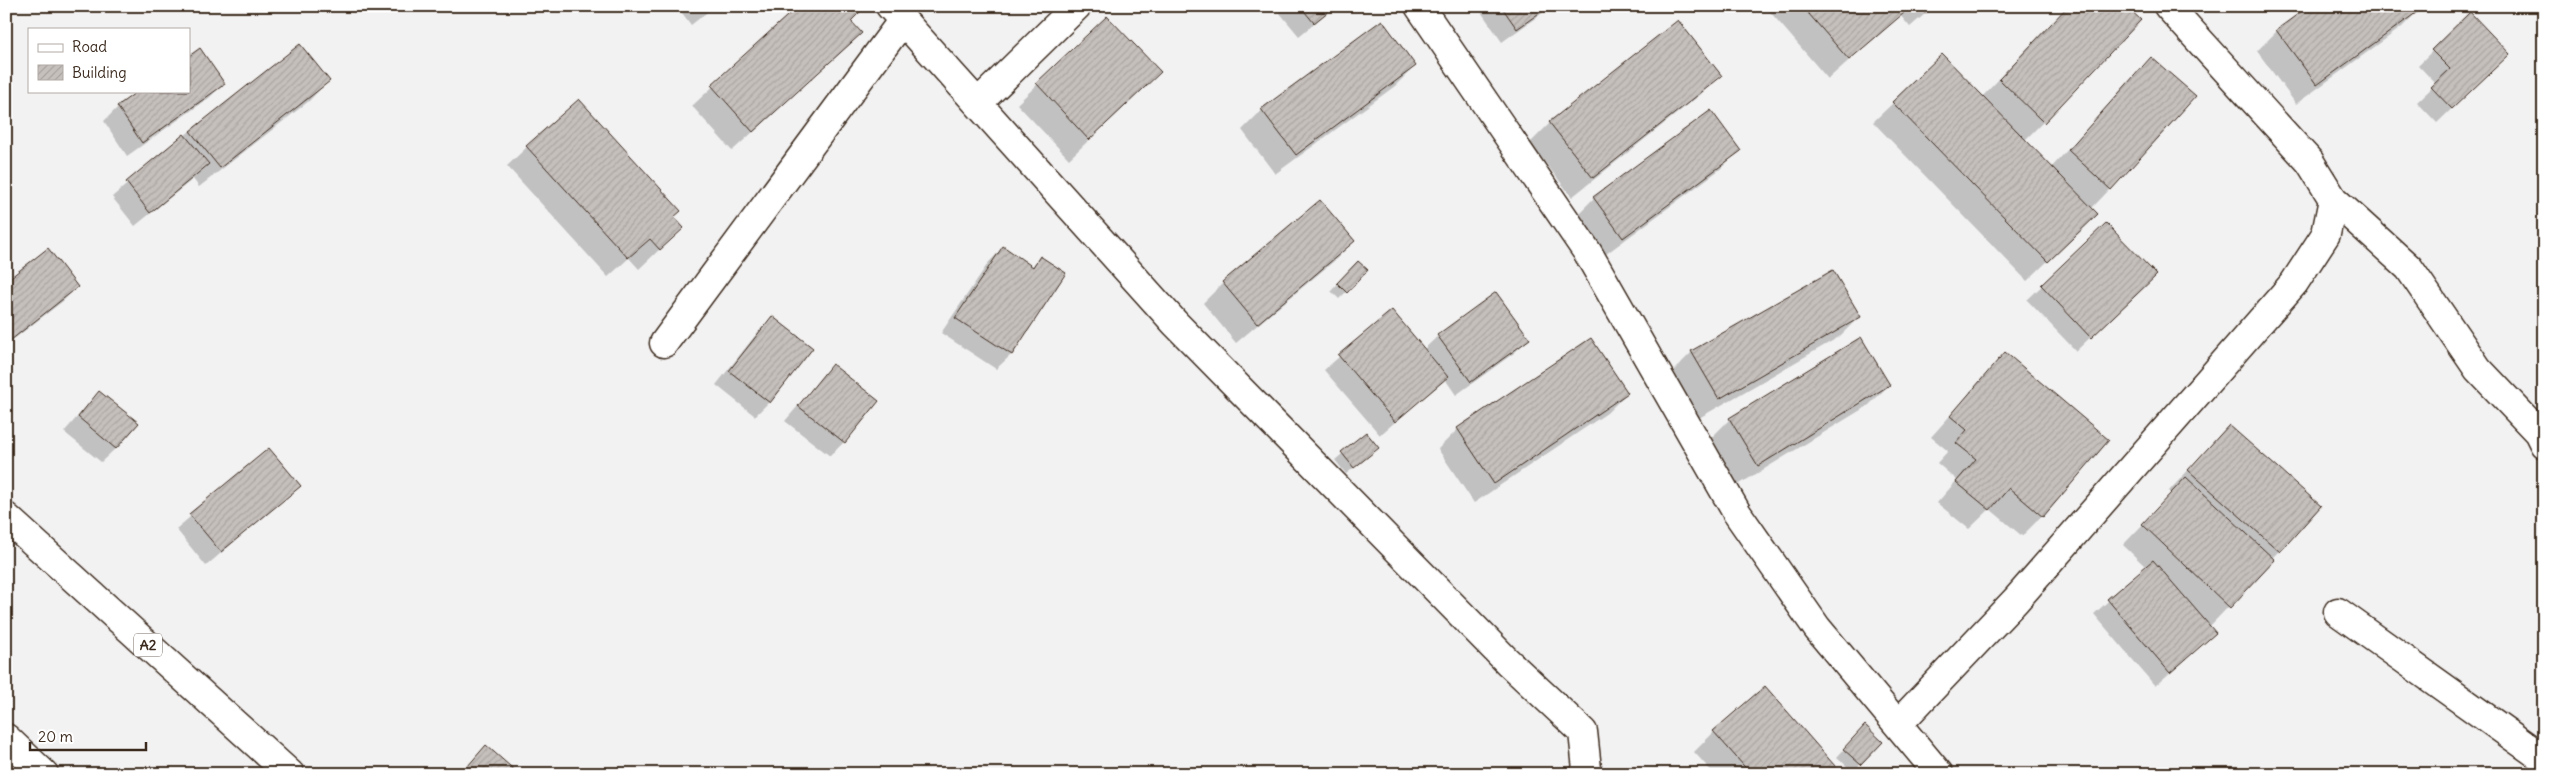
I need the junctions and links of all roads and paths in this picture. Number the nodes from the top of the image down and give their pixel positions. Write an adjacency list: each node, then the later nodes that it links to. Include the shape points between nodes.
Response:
1 (1076, 6): 5 (main road)
2 (1419, 6): 11 (main road, via 1588,254 1737,513 1817,628)
3 (2168, 6): 6 (main road, via 2310,162)
4 (896, 13): 5 (main road); 7 (main road)
5 (978, 103): 16 (main road, via 1175,322 1508,662 1583,732 1588,769)
6 (2333, 199): 8 (main road, via 2409,268 2478,369 2538,432); 11 (main road, via 2326,234 2294,283 2016,600)
7 (664, 343)
8 (2544, 444)
9 (6, 517): 15 (main road, A2)
10 (2338, 612): 13 (main road)
11 (1899, 723): 17 (main road)
12 (6, 738): 14 (main road)
13 (2544, 760)
14 (44, 774)
15 (290, 774)
16 (1584, 774)
17 (1939, 774)

